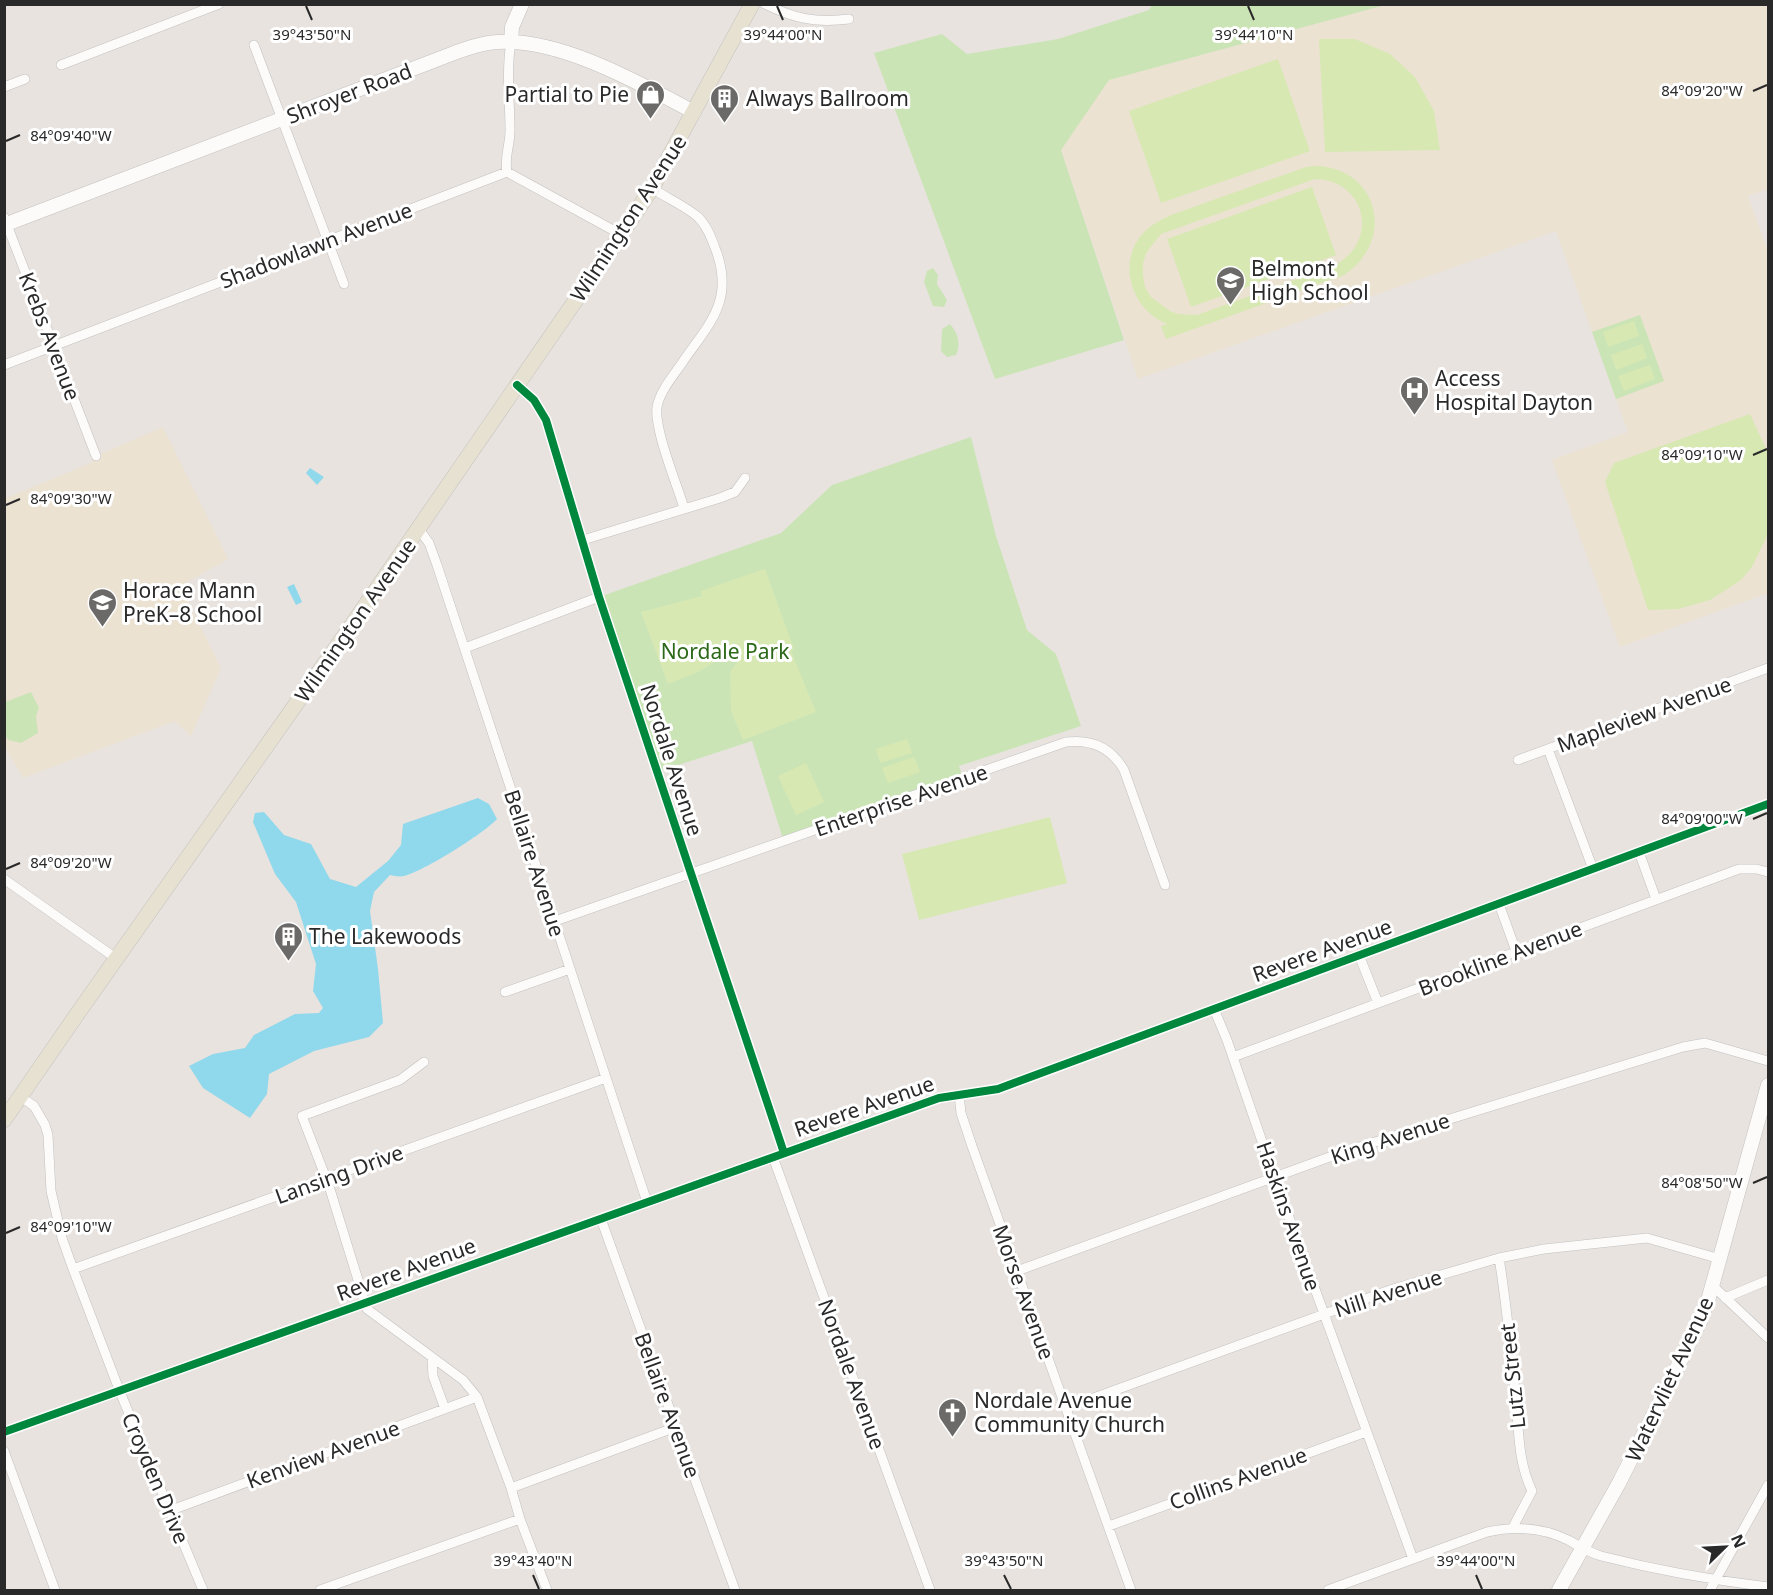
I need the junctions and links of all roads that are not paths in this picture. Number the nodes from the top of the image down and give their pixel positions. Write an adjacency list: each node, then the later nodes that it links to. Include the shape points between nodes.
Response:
1 (219, 4): 8 (street)
2 (522, 4): 6 (main road, via 512,27)
3 (752, 4): 11 (main road, Wilmington Avenue)
4 (765, 4): 5 (street, via 814,21)
5 (849, 19)
6 (511, 42): 11 (main road, Shroyer Road, via 552,49 590,62); 12 (main road, Shroyer Road, via 468,48); 13 (street)
7 (254, 45): 12 (street)
8 (61, 65)
9 (25, 79): 10 (street)
10 (4, 87)
11 (694, 112): 14 (main road, Wilmington Avenue)
12 (282, 119): 15 (main road, Shroyer Road); 17 (street)
13 (507, 172): 16 (street); 17 (street, Shadowlawn Avenue)
14 (652, 188): 16 (main road, Wilmington Avenue); 24 (street, via 705,225 723,276 716,315 663,391 657,408)
15 (5, 222): 19 (street, Krebs Avenue)
16 (620, 236): 21 (main road, Wilmington Avenue)
17 (328, 241): 18 (street); 19 (street, Shadowlawn Avenue)
18 (344, 284)
19 (54, 345): 20 (street, Shadowlawn Avenue); 22 (street, Krebs Avenue)
20 (4, 365)
21 (517, 385): 25 (main road, Wilmington Avenue); 26 (street, Nordale Avenue, via 534,400 546,420)
22 (96, 456)
23 (745, 478): 24 (street, via 735,492)
24 (684, 508): 26 (street)
25 (418, 528): 28 (street, Bellaire Avenue, via 438,565); 44 (main road, Wilmington Avenue)
26 (583, 540): 27 (street, Nordale Avenue)
27 (599, 597): 28 (street); 36 (street, Nordale Avenue)
28 (465, 648): 41 (street, Bellaire Avenue)
29 (1768, 668): 30 (street, Mapleview Avenue)
30 (1548, 749): 31 (street, Mapleview Avenue); 34 (street)
31 (1518, 760)
32 (1768, 804): 33 (street, Revere Avenue)
33 (1639, 852): 34 (street, Revere Avenue); 39 (street)
34 (1593, 869): 40 (street, Revere Avenue)
35 (1768, 872): 39 (street, Brookline Avenue, via 1739,869)
36 (691, 874): 38 (street, Enterprise Avenue, via 1076,741 1097,744 1117,758); 41 (street, Enterprise Avenue); 58 (street, Nordale Avenue)
37 (4, 879): 44 (street)
38 (1165, 885)
39 (1656, 899): 42 (street, Brookline Avenue)
40 (1499, 904): 42 (street); 43 (street, Revere Avenue)
41 (555, 921): 45 (street, Bellaire Avenue)
42 (1516, 951): 47 (street, Brookline Avenue)
43 (1359, 955): 47 (street); 48 (street, Revere Avenue)
44 (117, 959): 55 (main road, Wilmington Avenue)
45 (570, 969): 46 (street); 52 (street, Bellaire Avenue)
46 (505, 992)
47 (1378, 1003): 49 (street, Brookline Avenue)
48 (1214, 1009): 49 (street, Haskins Avenue); 54 (street, Revere Avenue, via 998,1089)
49 (1233, 1057): 60 (street, Haskins Avenue)
50 (1768, 1061): 60 (street, King Avenue, via 1697,1043)
51 (424, 1062): 61 (street, via 400,1080 302,1116)
52 (606, 1078): 61 (street, Lansing Drive); 62 (street, Bellaire Avenue)
53 (1768, 1085): 56 (main road, Watervliet Avenue)
54 (959, 1094): 58 (street, Revere Avenue); 67 (street, Morse Avenue, via 961,1113)
55 (21, 1097): 57 (main road, Wilmington Avenue); 66 (street, Croyden Drive, via 34,1106 45,1125 51,1191)
56 (1766, 1101): 65 (main road, Watervliet Avenue)
57 (4, 1120)
58 (784, 1153): 59 (street, Revere Avenue)
59 (773, 1157): 62 (street, Revere Avenue); 98 (street, Nordale Avenue)
60 (1274, 1176): 67 (street, King Avenue); 72 (street, Haskins Avenue)
61 (326, 1179): 66 (street, Lansing Drive); 71 (street)
62 (647, 1202): 63 (street, Revere Avenue)
63 (601, 1219): 71 (street, Revere Avenue); 79 (street, Bellaire Avenue)
64 (1499, 1258): 65 (street, Nill Avenue, via 1647,1238); 72 (street, Nill Avenue); 88 (street, Lutz Street, via 1519,1449 1532,1491)
65 (1720, 1259): 69 (main road, Watervliet Avenue)
66 (73, 1269): 75 (street, Croyden Drive)
67 (1017, 1270): 77 (street, Morse Avenue)
68 (1768, 1280): 70 (street)
69 (1713, 1286): 70 (street); 89 (main road, Watervliet Avenue, via 1678,1368)
70 (1725, 1298): 73 (street)
71 (364, 1302): 74 (street, via 367,1309); 75 (street, Revere Avenue)
72 (1324, 1314): 77 (street, Nill Avenue); 81 (street, Haskins Avenue)
73 (1768, 1338)
74 (432, 1358): 76 (street, via 463,1380); 78 (street, via 433,1376)
75 (120, 1392): 80 (street, Revere Avenue); 85 (street, Croyden Drive)
76 (477, 1397): 78 (street, Kenview Avenue); 84 (street)
77 (1066, 1408): 87 (street, Morse Avenue)
78 (445, 1409): 85 (street, Kenview Avenue)
79 (676, 1427): 84 (street); 97 (street, Bellaire Avenue)
80 (4, 1432)
81 (1366, 1432): 87 (street, Collins Avenue); 90 (street, Haskins Avenue)
82 (4, 1451): 93 (street)
83 (1768, 1485): 91 (street)
84 (512, 1488): 86 (street)
85 (169, 1511): 94 (street, Croyden Drive)
86 (520, 1519): 95 (street); 96 (street)
87 (1109, 1526): 99 (street, Morse Avenue)
88 (1513, 1527): 89 (street, via 1558,1535); 90 (street, via 1487,1532)
89 (1582, 1549): 91 (street); 101 (main road, Watervliet Avenue)
90 (1413, 1559): 100 (street)
91 (1715, 1581): 92 (street); 102 (street)
92 (1768, 1587)
93 (55, 1590)
94 (203, 1590)
95 (320, 1590)
96 (547, 1590)
97 (735, 1590)
98 (930, 1590)
99 (1128, 1590)
100 (1328, 1590)
101 (1559, 1590)
102 (1710, 1590)

